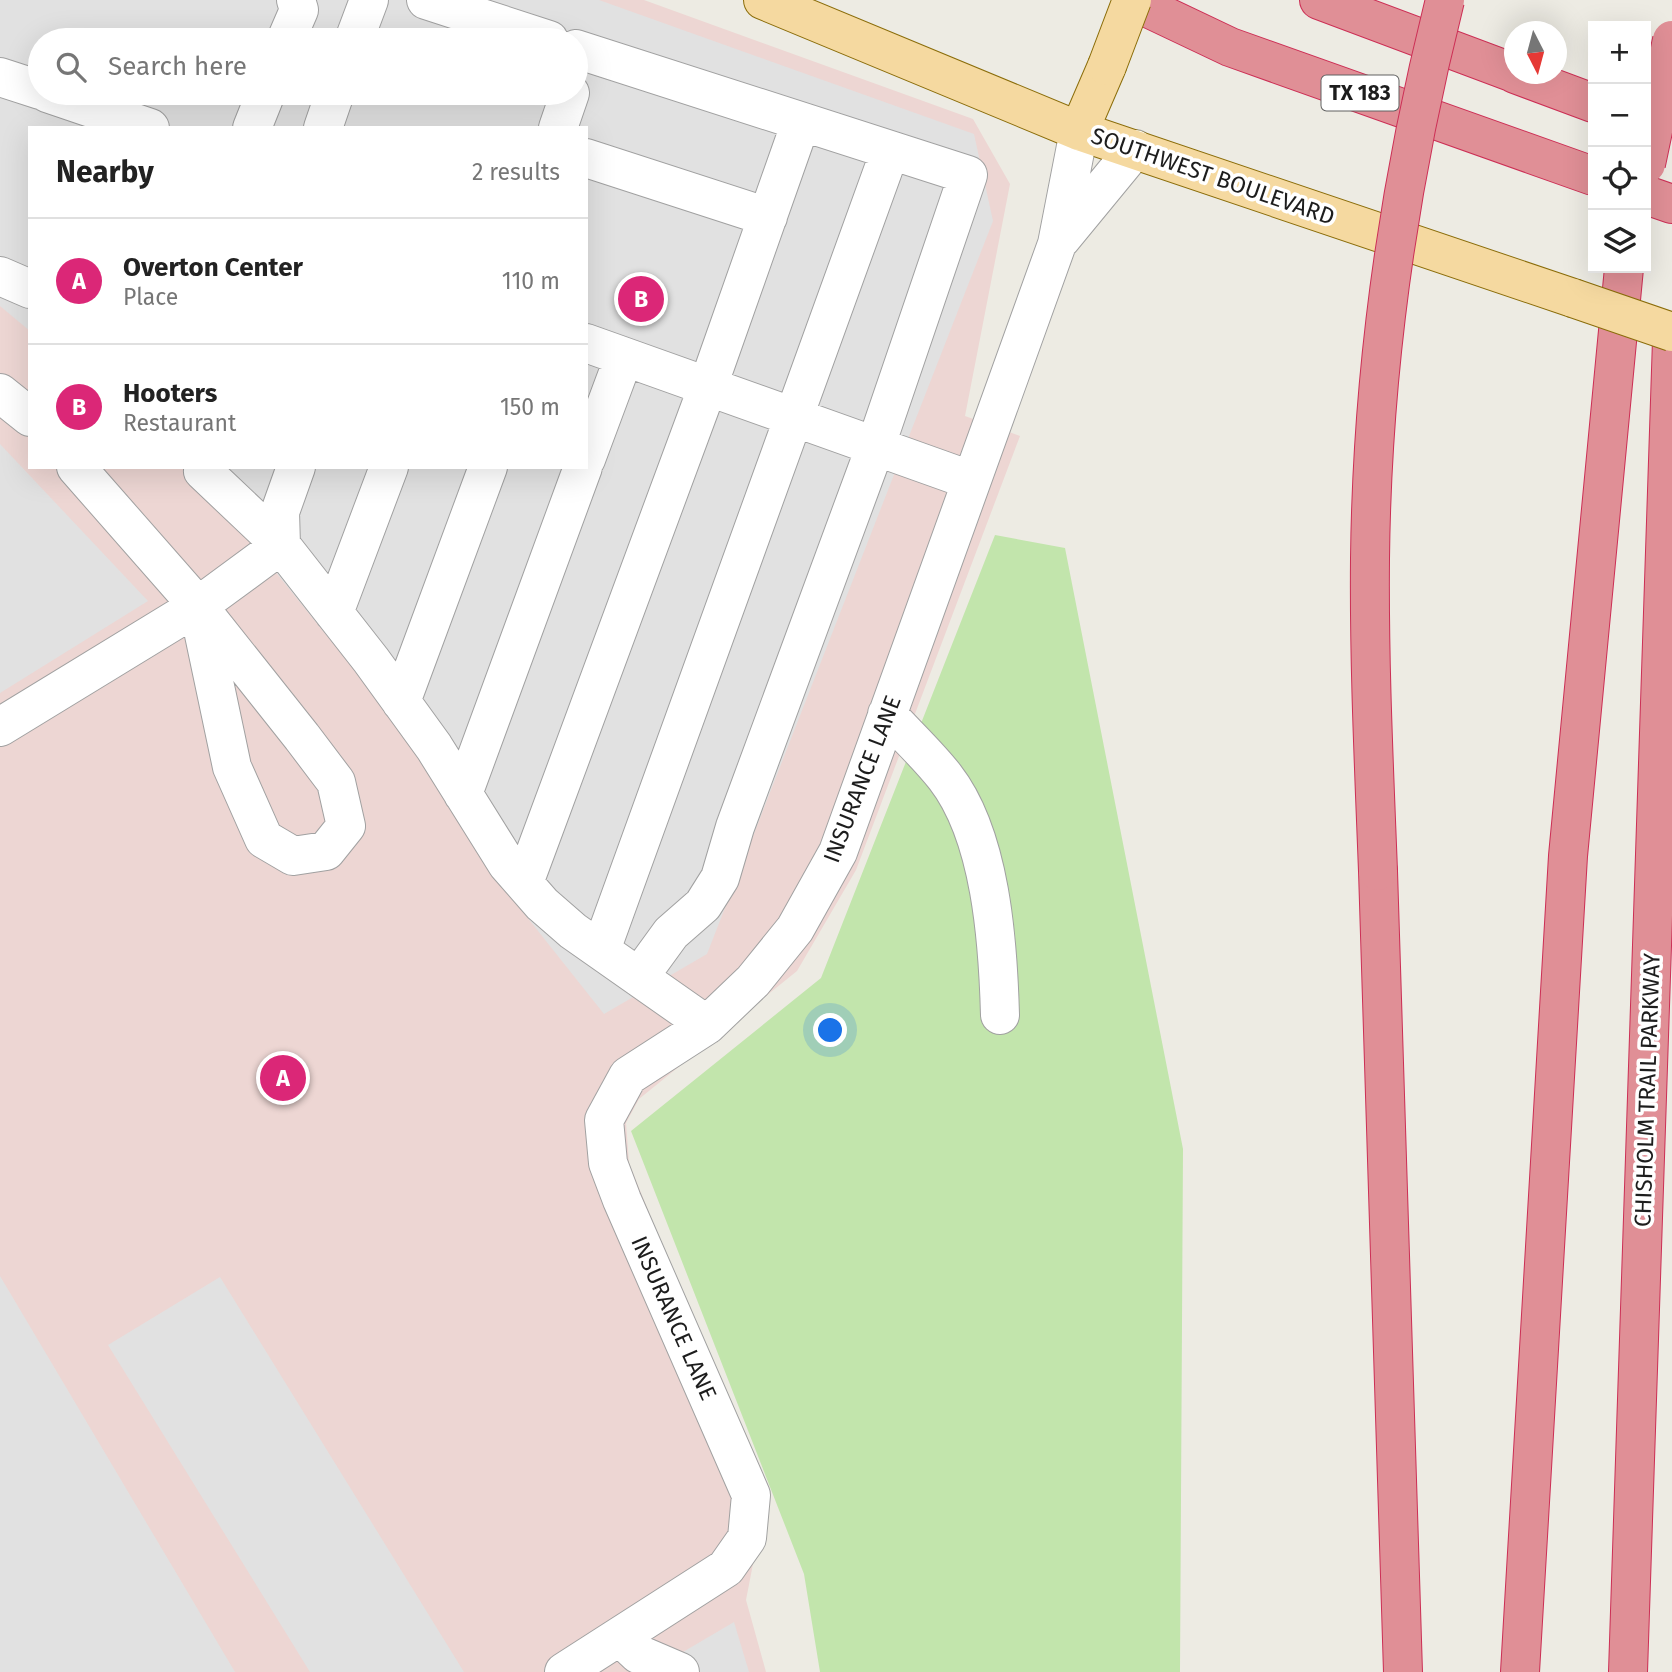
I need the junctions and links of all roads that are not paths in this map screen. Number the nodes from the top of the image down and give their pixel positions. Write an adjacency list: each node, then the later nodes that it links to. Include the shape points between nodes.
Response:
1 (296, 0): 8 (street, via 299,10)
2 (369, 0): 9 (street)
3 (426, 0): 10 (street)
4 (1131, 0): 28 (main road, bridge); 34 (highway, TX 183, via 1230,47)
5 (1319, 0): 13 (highway)
6 (1445, 0): 74 (highway, bridge, via 1428,66 1394,259 1377,426 1370,571)
7 (766, 1): 28 (main road, SOUTHWEST BOULEVARD)
8 (291, 28)
9 (358, 28)
10 (501, 28)
11 (1672, 40): 30 (highway, bridge)
12 (588, 59): 22 (street)
13 (1504, 69)
14 (0, 77): 16 (street)
15 (1544, 84): 17 (highway)
16 (28, 86)
17 (1588, 101)
18 (82, 105): 24 (street)
19 (261, 105): 25 (street)
20 (331, 105): 26 (street)
21 (566, 105): 27 (street)
22 (801, 122): 32 (street); 37 (street)
23 (1651, 124): 29 (highway)
24 (144, 126)
25 (253, 126)
26 (324, 126)
27 (559, 126)
28 (1079, 131): 31 (main road, SOUTHWEST BOULEVARD); 38 (street, INSURANCE LANE)
29 (1672, 132)
30 (1650, 147)
31 (1135, 149): 38 (street, INSURANCE LANE); 42 (main road, SOUTHWEST BOULEVARD, bridge)
32 (890, 151): 49 (street); 50 (street, via 968,174)
33 (588, 159): 37 (street)
34 (1588, 174)
35 (1651, 197): 36 (highway)
36 (1672, 204)
37 (768, 217): 46 (street)
38 (1057, 244): 58 (street, INSURANCE LANE)
39 (1623, 273): 75 (highway, via 1567,856)
40 (0, 276): 41 (street)
41 (28, 288)
42 (1672, 332)
43 (1672, 340): 76 (highway, CHISHOLM TRAIL PARKWAY)
44 (588, 344): 45 (street)
45 (624, 357): 46 (street); 51 (street)
46 (708, 386): 49 (street); 66 (street)
47 (0, 393): 48 (street)
48 (28, 415)
49 (794, 416): 50 (street); 67 (street)
50 (876, 445): 58 (street); 68 (street, via 720,878 703,905 671,933)
51 (588, 454)
52 (78, 469): 60 (street)
53 (204, 469): 59 (street)
54 (295, 469): 59 (street)
55 (387, 469): 61 (street)
56 (487, 469): 62 (street)
57 (582, 469): 65 (street)
58 (970, 480): 63 (street, INSURANCE LANE)
59 (276, 529): 60 (street); 61 (street)
60 (198, 606): 60 (street, via 232,766 264,839 293,856 326,850 346,826 336,782); 64 (street)
61 (334, 613): 62 (street)
62 (401, 702): 65 (street)
63 (887, 714): 69 (street, via 946,778 974,825 998,945); 70 (street, INSURANCE LANE, via 838,852 795,929 753,981)
64 (0, 727)
65 (463, 794): 66 (street)
66 (524, 883): 67 (street, via 542,904)
67 (601, 950): 68 (street)
68 (639, 977): 70 (street)
69 (1000, 1015)
70 (707, 1026): 71 (street, INSURANCE LANE, via 628,1076 604,1120 608,1163 622,1200 751,1494 747,1538 726,1568)
71 (632, 1655): 72 (street, INSURANCE LANE); 73 (street)
72 (564, 1672)
73 (680, 1672)
74 (1403, 1672)
75 (1520, 1672)
76 (1628, 1672)

